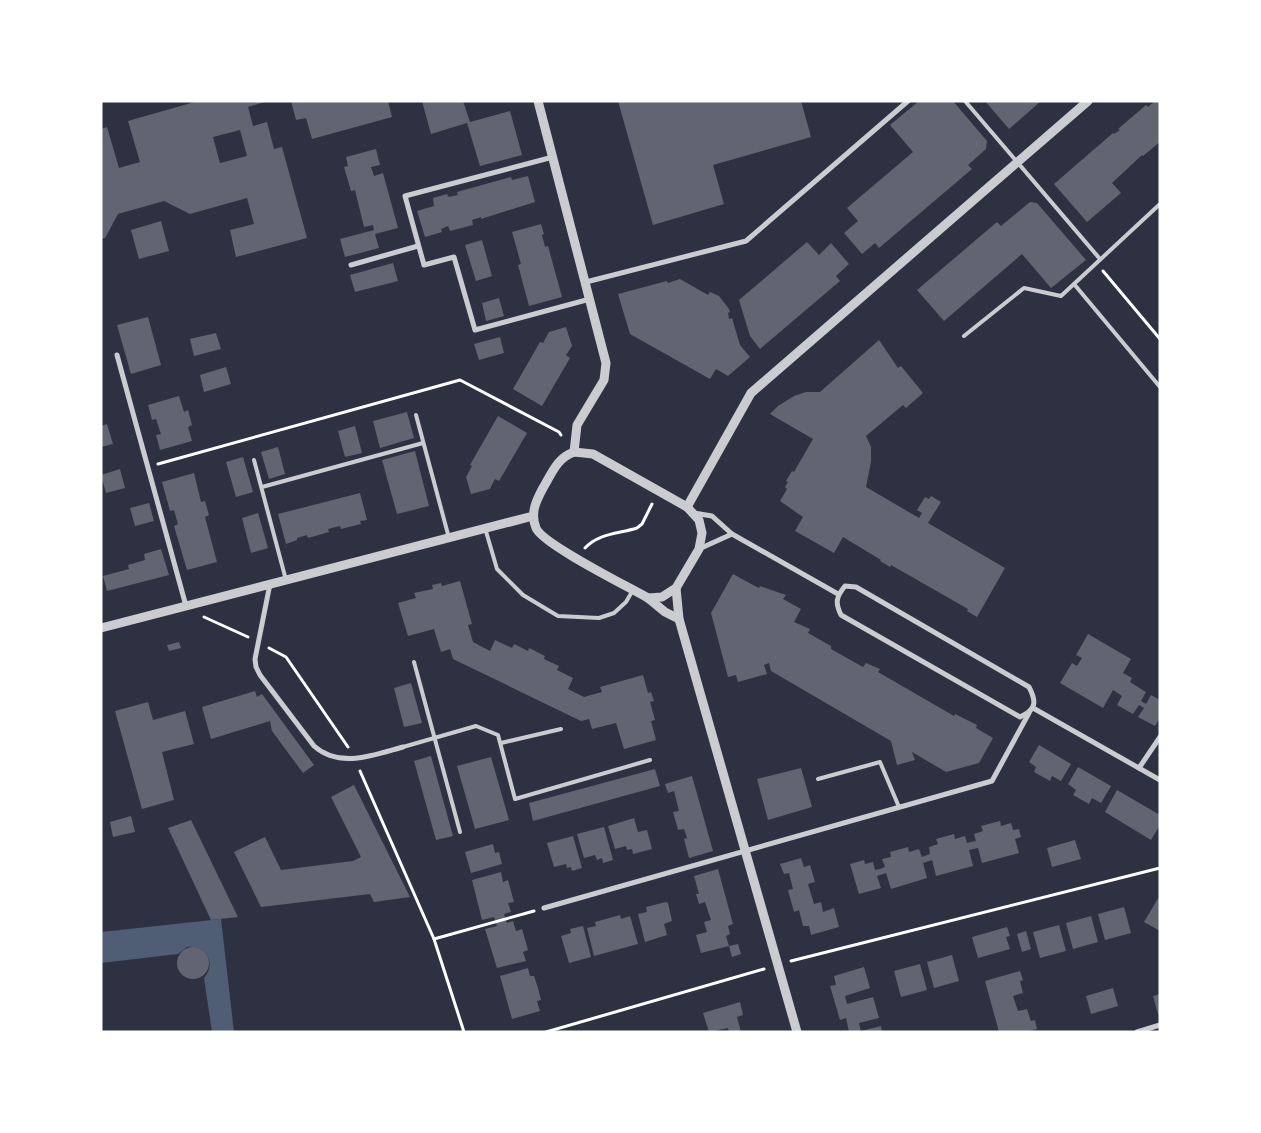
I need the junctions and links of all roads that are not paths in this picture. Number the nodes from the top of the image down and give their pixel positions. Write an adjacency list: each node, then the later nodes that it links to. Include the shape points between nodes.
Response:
1 (538, 101): 5 (street)
2 (908, 101): 11 (street, via 746,240)
3 (966, 101): 6 (lane)
4 (1088, 101): 6 (street)
5 (553, 157): 8 (street, via 405,196); 11 (street)
6 (1017, 162): 9 (lane); 22 (street, via 751,393)
7 (1160, 204): 9 (lane)
8 (418, 246): 10 (street); 13 (street, via 424,265 454,257 474,330)
9 (1098, 261): 12 (lane)
10 (351, 265)
11 (586, 282): 13 (street)
12 (1074, 284): 14 (lane, via 1061,296 1024,288); 16 (lane)
13 (591, 299): 19 (street, via 606,363 604,380 577,425)
14 (964, 336)
15 (117, 355): 34 (street)
16 (1160, 387)
17 (416, 415): 18 (lane)
18 (423, 443): 21 (lane); 26 (lane)
19 (574, 452): 22 (street, via 593,454); 23 (street, via 558,462 534,504)
20 (254, 460): 21 (lane)
21 (262, 487): 28 (lane)
22 (691, 510): 25 (street, via 712,516); 27 (street, via 700,520)
23 (533, 516): 24 (street); 31 (street, via 536,530 550,543)
24 (485, 528): 26 (street); 31 (lane, via 497,569 523,595 558,616 600,618 614,613)
25 (732, 534): 27 (street); 32 (street)
26 (449, 538): 28 (street)
27 (699, 549): 30 (street)
28 (286, 580): 29 (street)
29 (270, 584): 34 (street); 44 (street, via 256,667 314,746 323,754 338,759)
30 (676, 588): 33 (street, via 662,597); 35 (street)
31 (634, 590): 33 (street)
32 (838, 594): 38 (street, via 845,586 856,587 1029,687 1034,696); 39 (street, via 836,605 842,615 1020,717)
33 (648, 598): 35 (street)
34 (186, 606): 36 (street)
35 (679, 619): 51 (street)
36 (101, 628)
37 (414, 662): 42 (lane)
38 (1033, 708): 39 (street); 46 (street)
39 (1028, 713): 49 (street, via 992,780)
40 (561, 728): 43 (lane)
41 (1160, 737): 46 (street)
42 (435, 738): 43 (lane, via 476,726 498,735); 44 (lane); 50 (lane)
43 (501, 743): 45 (lane, via 515,799)
44 (403, 747)
45 (650, 760)
46 (1139, 768): 48 (street)
47 (818, 779): 49 (lane, via 880,762)
48 (1160, 780)
49 (899, 807): 51 (street)
50 (460, 832)
51 (746, 850): 52 (street); 54 (street)
52 (544, 908)
53 (1160, 1025): 55 (street)
54 (797, 1032)
55 (1137, 1032)

